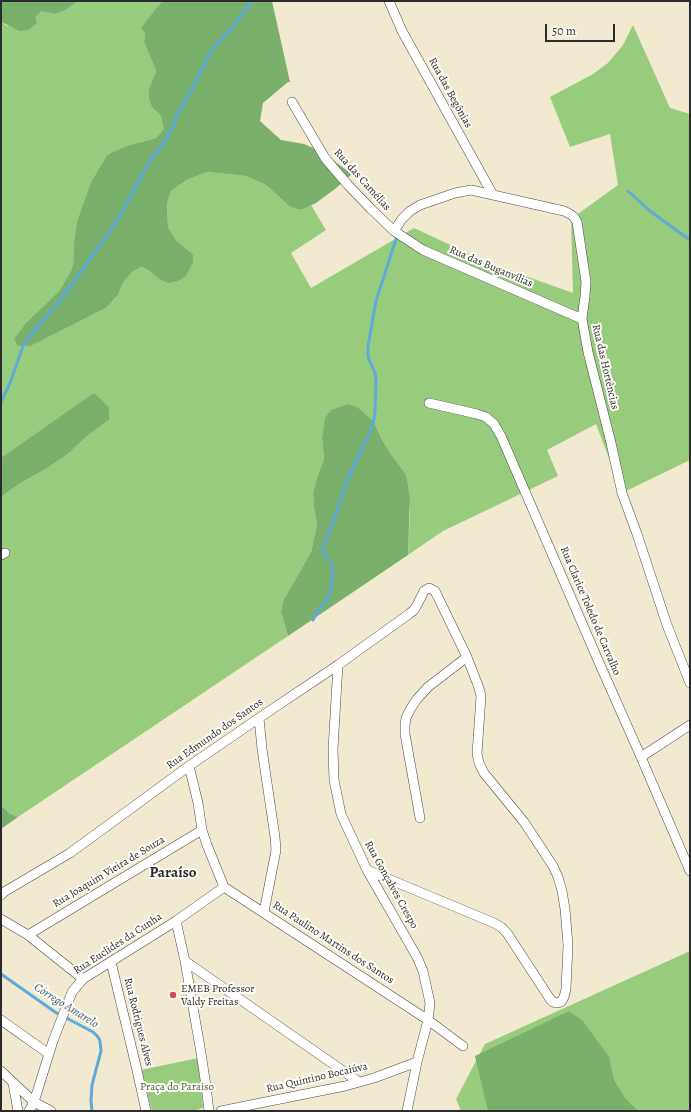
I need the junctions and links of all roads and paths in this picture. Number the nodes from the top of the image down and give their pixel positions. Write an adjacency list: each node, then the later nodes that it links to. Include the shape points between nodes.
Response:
1 (389, 1): 3 (street, Rua das Begônias, via 402,30)
2 (292, 102): 4 (street, Rua das Camélias, via 325,158)
3 (493, 194): 4 (street, Rua das Hortências, via 470,190 420,205 402,219); 5 (street, Rua das Hortências, via 564,211 577,222 586,282)
4 (394, 231): 5 (street, Rua das Buganvílias, via 423,250)
5 (582, 319): 9 (street, Rua das Hortências, via 622,493 667,625)
6 (430, 403): 12 (street, Rua Clarice Toledo de Carvalho, via 477,414 494,424)
7 (467, 657): 8 (street, Rua Edmundo dos Santos, via 435,592 429,588 414,610); 14 (street, via 428,687 417,699 406,718 405,734); 16 (street, via 481,696 477,754 479,763 484,773 524,822 553,866 562,891 568,945 566,989 561,1002 556,1003 550,999 507,933 494,922)
8 (338, 665): 10 (street, Rua Edmundo dos Santos); 16 (street, Rua Gonçalves Crespo, via 333,749 334,780 342,814)
9 (690, 683)
10 (259, 718): 13 (street, Rua Edmundo dos Santos); 20 (street, via 276,850)
11 (690, 725): 12 (street)
12 (641, 756): 17 (street, Rua Clarice Toledo de Carvalho)
13 (189, 766): 15 (street); 19 (street, Rua Edmundo dos Santos, via 70,853)
14 (420, 818)
15 (202, 830): 18 (street); 23 (street, Rua Joaquim Vieira de Souza)
16 (367, 870): 28 (street, Rua Gonçalves Crespo, via 418,957 428,988)
17 (690, 871)
18 (224, 887): 20 (street, Rua Paulino Martins dos Santos); 22 (street, Rua Euclides da Cunha)
19 (1, 895)
20 (264, 912): 28 (street, Rua Paulino Martins dos Santos)
21 (1, 919): 23 (street)
22 (176, 921): 24 (street); 25 (street, Rua Euclides da Cunha)
23 (28, 934): 26 (street)
24 (185, 961): 33 (street); 40 (street)
25 (111, 962): 26 (street, Rua Euclides da Cunha); 39 (street, Rua Rodrigues Alves)
26 (83, 979): 30 (street, Rua Euclides da Cunha, via 72,992)
27 (1, 1020): 30 (street)
28 (428, 1020): 29 (street, Rua Paulino Martins dos Santos); 31 (street, Rua Gonçalves Crespo)
29 (463, 1046)
30 (49, 1054): 35 (street, Rua Euclides da Cunha)
31 (417, 1062): 33 (street, Rua Quintino Bocaiúva); 42 (street, Rua Gonçalves Crespo)
32 (1, 1072): 34 (street)
33 (359, 1082): 41 (street, Rua Quintino Bocaiúva)
34 (13, 1083): 35 (street); 36 (street)
35 (34, 1102): 37 (street, Rua Euclides da Cunha); 38 (street)
36 (18, 1111)
37 (29, 1111)
38 (51, 1111)
39 (146, 1111)
40 (209, 1111)
41 (221, 1111)
42 (408, 1111)

